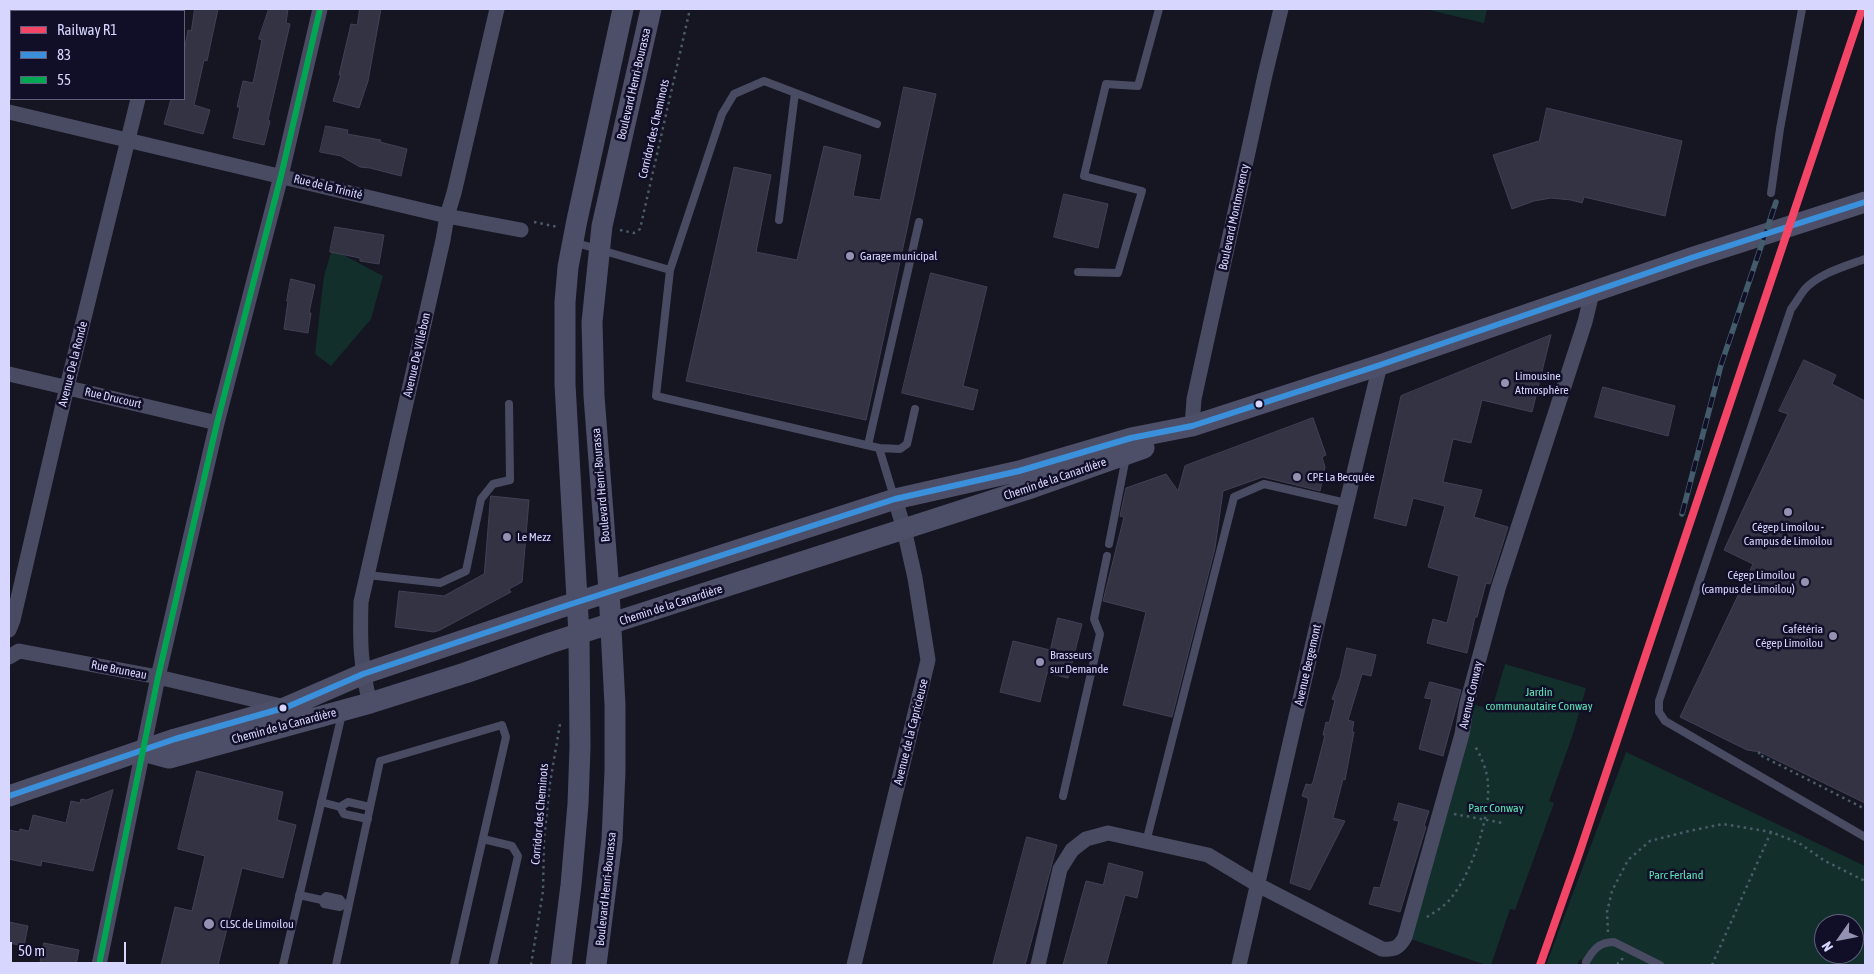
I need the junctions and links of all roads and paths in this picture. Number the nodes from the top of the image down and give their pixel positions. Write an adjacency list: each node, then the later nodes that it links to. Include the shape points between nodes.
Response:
1 (320, 9): 14 (street)
2 (497, 9): 17 (street, Avenue De Villebon)
3 (623, 9): 22 (main road)
4 (651, 9): 23 (main road, Boulevard Henri-Bourassa)
5 (690, 9): 20 (path, Corridor des Cheminots, via 640,229 634,233)
6 (1159, 9): 26 (lane, via 1138,86 1106,84 1084,176 1142,191 1118,273)
7 (1282, 9): 34 (street, Boulevard Montmorency, via 1194,399)
8 (1802, 9): 15 (lane)
9 (795, 93): 12 (lane); 18 (lane); 25 (lane, via 764,82 734,94 722,114)
10 (138, 100): 13 (street, Avenue De la Ronde)
11 (9, 112): 13 (street, Rue de la Trinité)
12 (877, 124)
13 (127, 139): 14 (street, Rue de la Trinité); 30 (street, Avenue De la Ronde)
14 (281, 176): 17 (street, Rue de la Trinité); 33 (street)
15 (1771, 193)
16 (1865, 202): 27 (main road, Chemin de la Canardière)
17 (447, 216): 21 (street, Rue de la Trinité); 43 (street, Avenue De Villebon)
18 (779, 220)
19 (919, 222): 35 (lane)
20 (617, 229)
21 (521, 230): 22 (path, via 534,222)
22 (566, 235): 23 (lane); 45 (main road, via 565,384)
23 (599, 250): 25 (lane); 44 (main road, Boulevard Henri-Bourassa, via 594,288 592,362)
24 (1865, 259): 70 (lane, via 1841,267 1806,288 1791,309 1659,701 1659,712 1665,721)
25 (670, 270): 35 (lane, via 656,396)
26 (1078, 272)
27 (1592, 293): 28 (main road, Chemin de la Canardière); 56 (street, Avenue Conway, via 1498,589 1467,702)
28 (1380, 365): 34 (main road, Chemin de la Canardière); 39 (street, Avenue Bergemont)
29 (9, 374): 30 (street, Rue Drucourt)
30 (67, 387): 33 (street, Rue Drucourt); 47 (street, Avenue De la Ronde)
31 (509, 404): 43 (lane, via 510,480 493,484 481,499 466,571 440,583)
32 (915, 409): 36 (lane, via 908,444 900,449)
33 (217, 423): 51 (street)
34 (1192, 426): 37 (main road, Chemin de la Canardière); 38 (main road, Chemin de la Canardière, via 1131,438 1019,472)
35 (868, 445): 36 (lane)
36 (879, 448): 38 (lane)
37 (1127, 455): 40 (main road, Chemin de la Canardière); 41 (lane)
38 (894, 499): 40 (street, Avenue de la Capricieuse); 44 (main road, Chemin de la Canardière)
39 (1346, 503): 72 (lane, via 1264,484 1234,497); 74 (street, Avenue Bergemont)
40 (904, 529): 46 (main road, Chemin de la Canardière); 89 (street, Avenue de la Capricieuse, via 928,660)
41 (1109, 544)
42 (1107, 556): 60 (lane, via 1094,618 1100,634)
43 (367, 575): 50 (street, Avenue De Villebon, via 361,602)
44 (609, 592): 45 (main road, Chemin de la Canardière); 46 (main road, Boulevard Henri-Bourassa)
45 (576, 602): 48 (main road); 50 (main road, Chemin de la Canardière)
46 (610, 624): 48 (main road, Chemin de la Canardière); 88 (main road, Boulevard Henri-Bourassa, via 615,781 612,840)
47 (9, 630)
48 (579, 635): 52 (main road, Chemin de la Canardière); 87 (main road, via 578,804)
49 (10, 656): 51 (street, Rue Bruneau, via 19,651)
50 (363, 674): 52 (street, Avenue De Villebon); 53 (main road, Chemin de la Canardière)
51 (158, 677): 53 (street, Rue Bruneau); 57 (street)
52 (370, 702): 54 (main road, Chemin de la Canardière)
53 (286, 707): 57 (main road, Chemin de la Canardière)
54 (342, 710): 57 (main road, Chemin de la Canardière, via 169,758); 61 (lane)
55 (561, 718): 86 (path, Corridor des Cheminots, via 550,784 543,891)
56 (1462, 734): 65 (street, Avenue Conway); 67 (path, via 1476,746 1488,783)
57 (143, 751): 59 (main road, Chemin de la Canardière); 81 (street)
58 (1760, 752): 64 (path, via 1758,754)
59 (9, 796)
60 (1063, 796)
61 (321, 802): 62 (lane); 75 (lane)
62 (340, 807): 63 (lane, via 348,802); 66 (lane, via 344,814)
63 (370, 807): 66 (lane); 71 (lane, via 380,761 502,725 506,737)
64 (1865, 809)
65 (1440, 812): 67 (path); 77 (street, Avenue Conway)
66 (368, 819): 76 (lane)
67 (1485, 820): 68 (path); 77 (path, via 1463,881 1450,899 1429,916)
68 (1503, 823)
69 (1771, 832): 73 (path, via 1799,843); 78 (path, via 1723,824 1650,842 1628,860 1612,891 1607,912); 94 (path)
70 (1865, 837)
71 (483, 839): 84 (lane); 85 (lane, via 512,846 518,856)
72 (1146, 842): 74 (street, via 1208,855); 90 (street, via 1108,834 1086,839 1072,850 1060,869)
73 (1865, 882)
74 (1258, 885): 77 (street, Avenue Conway, via 1382,949 1393,950 1401,946); 91 (street, Avenue Bergemont)
75 (299, 894): 76 (lane, via 322,900 324,904 340,907); 82 (lane)
76 (347, 904): 83 (lane)
77 (1409, 921)
78 (1610, 942): 79 (lane, via 1594,948); 93 (lane)
79 (1586, 962)
80 (1628, 962): 92 (path, via 1622,960)
81 (99, 965)
82 (283, 965)
83 (336, 965)
84 (454, 965)
85 (493, 965)
86 (532, 965)
87 (561, 965)
88 (596, 965)
89 (854, 965)
90 (1038, 965)
91 (1239, 965)
92 (1618, 965)
93 (1660, 965)
94 (1712, 965)

